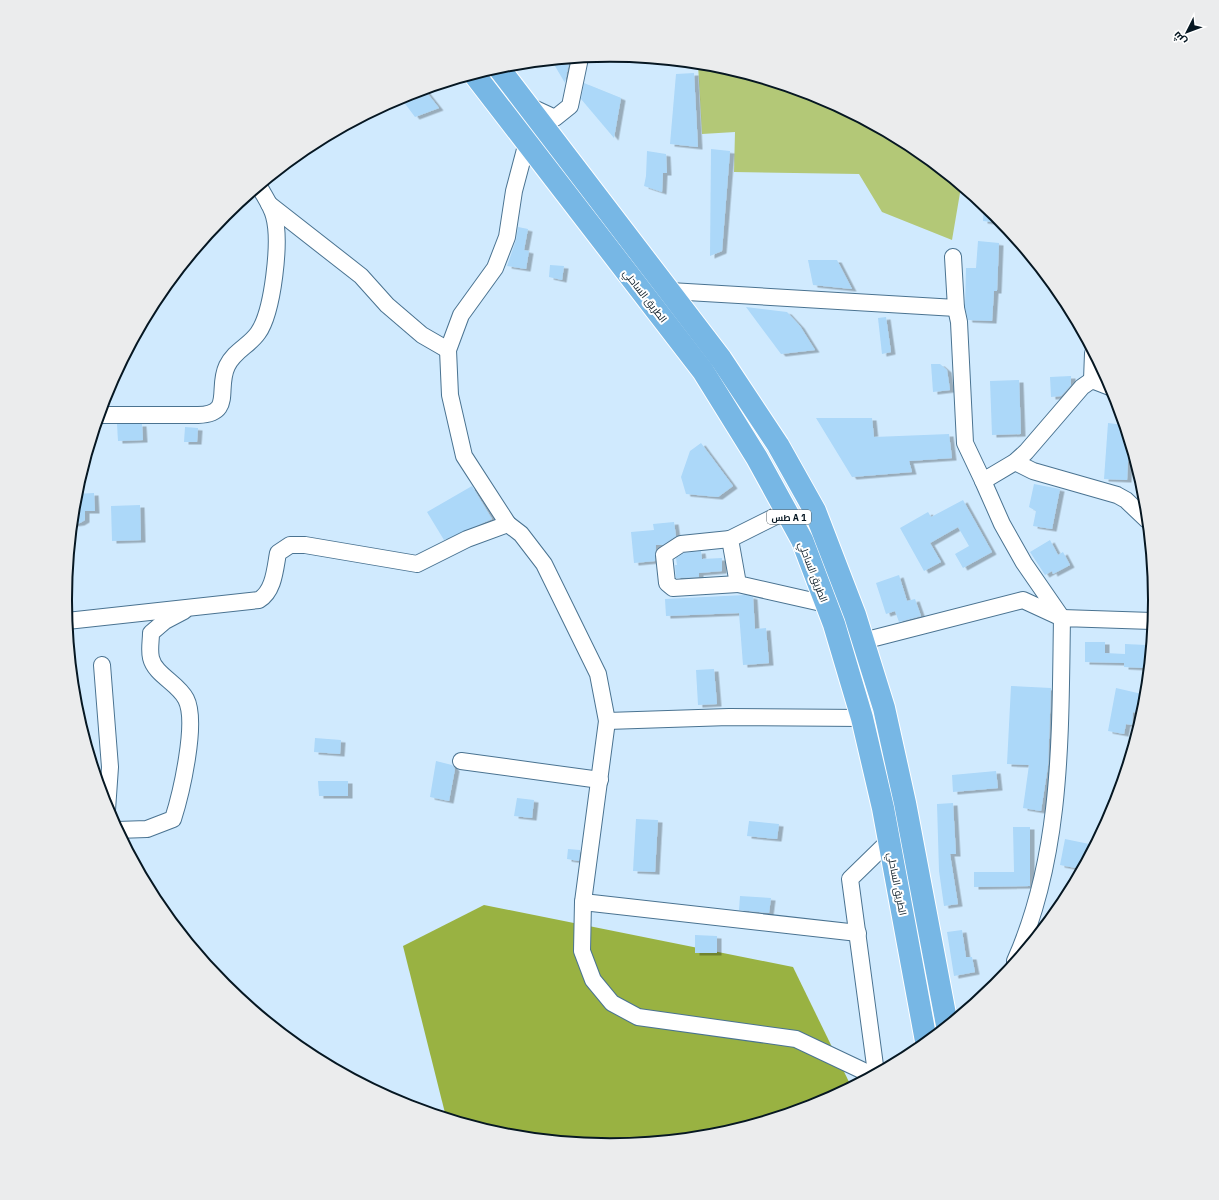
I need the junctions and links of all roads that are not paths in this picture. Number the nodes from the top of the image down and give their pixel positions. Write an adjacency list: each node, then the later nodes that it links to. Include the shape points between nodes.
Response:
1 (579, 63): 4 (street, via 570,106 555,118)
2 (502, 73): 4 (highway, طس A 1)
3 (477, 78): 5 (highway, الطريق الساحلي / طس A 1)
4 (528, 106): 9 (highway, طس A 1)
5 (527, 142): 11 (street, via 514,191 507,237 495,268 462,315); 18 (highway, الطريق الساحلي / طس A 1, via 703,371 757,458)
6 (261, 191): 7 (street)
7 (269, 204): 11 (street, via 362,276 387,305 422,335); 15 (street, via 276,230 270,299 259,333 230,360 225,372 220,406 216,412 211,415)
8 (953, 257): 10 (street)
9 (670, 291): 10 (street); 28 (highway, طس A 1, via 726,366 778,445 815,511)
10 (956, 308): 17 (street, via 959,322 965,443)
11 (448, 350): 20 (street, via 450,395 464,456)
12 (1092, 362): 13 (street)
13 (1092, 380): 14 (street); 16 (street, via 1082,387)
14 (1102, 383)
15 (104, 415)
16 (1015, 462): 17 (street); 19 (street, via 1033,471 1117,495)
17 (983, 480): 25 (street, via 1002,524 1024,563)
18 (786, 511): 21 (street); 23 (highway, الطريق الساحلي / طس A 1, via 802,540)
19 (1140, 513)
20 (508, 524): 24 (street, via 467,539 417,564 312,546 290,545 278,553 274,575 265,596 259,600); 31 (street, via 521,534 544,564 587,648 598,674)
21 (730, 538): 22 (street); 22 (street, via 681,544 664,555 667,583 673,588)
22 (738, 584): 23 (street)
23 (826, 604): 30 (highway, الطريق الساحلي / طس A 1)
24 (191, 608): 26 (street); 35 (street, via 165,621 151,633 151,658 158,670 187,699 187,757 182,793 173,819 148,828)
25 (1062, 618): 27 (street); 28 (street, via 1023,600); 39 (street, via 1060,745 1054,820 1045,868)
26 (73, 620)
27 (1147, 621)
28 (863, 641): 40 (highway, طس A 1, via 884,708 905,803)
29 (102, 665): 34 (street, via 110,767)
30 (862, 718): 31 (street, via 729,717); 36 (highway, الطريق الساحلي / طس A 1)
31 (607, 720): 33 (street)
32 (461, 761): 33 (street)
33 (600, 780): 37 (street)
34 (108, 795)
35 (123, 830)
36 (889, 841): 38 (street, via 850,879); 41 (highway, الطريق الساحلي / طس A 1)
37 (583, 902): 38 (street); 43 (street, via 582,951 593,980 612,1003 638,1017 796,1039)
38 (858, 933): 42 (street)
39 (1022, 946)
40 (946, 1019)
41 (925, 1035)
42 (875, 1067)
43 (866, 1072)

